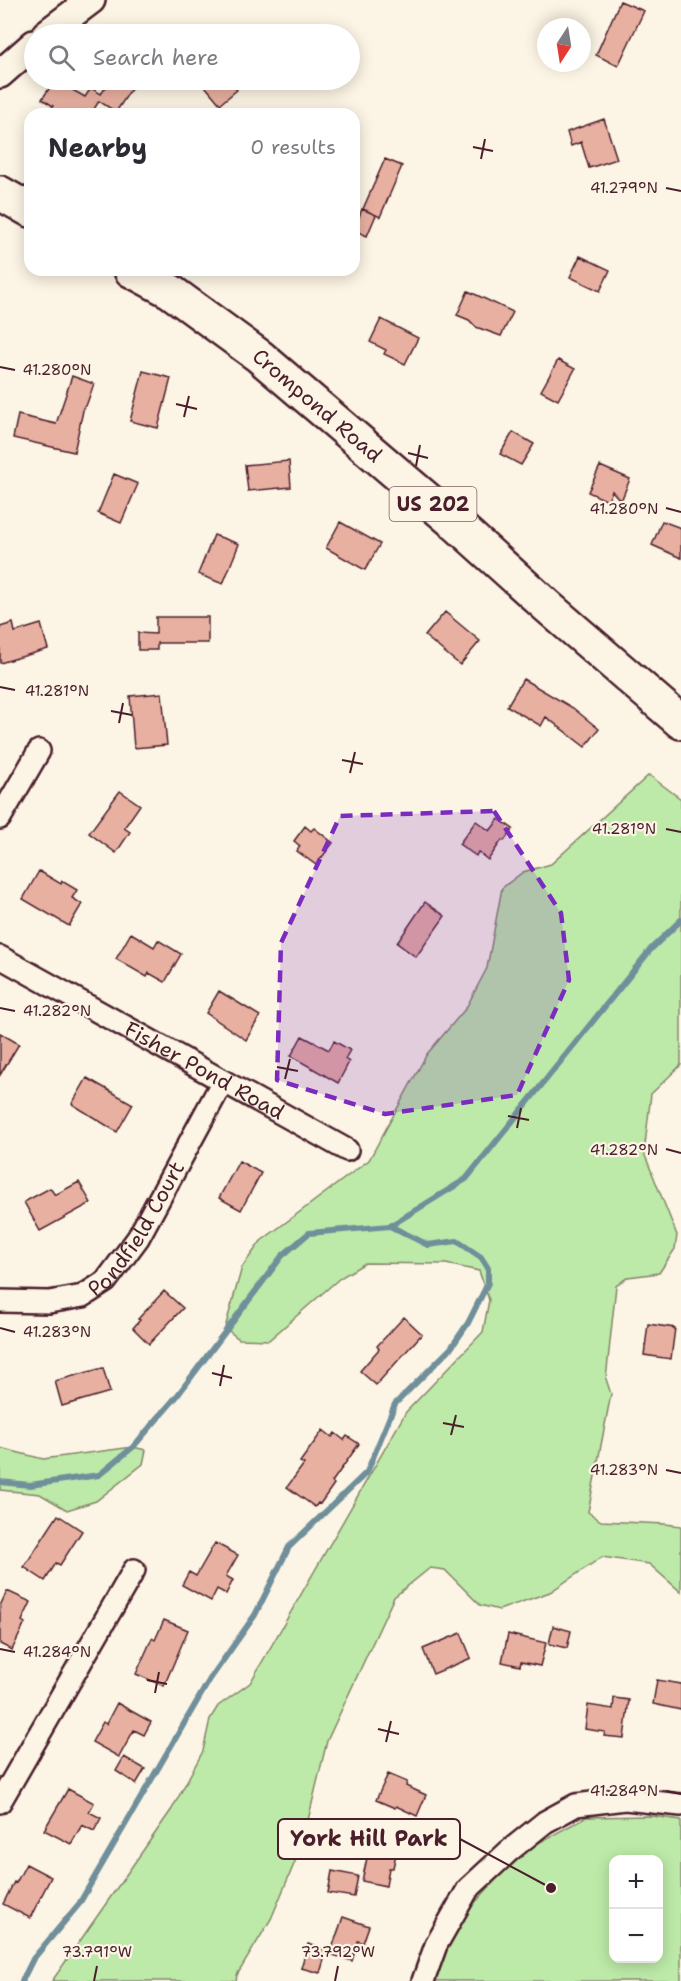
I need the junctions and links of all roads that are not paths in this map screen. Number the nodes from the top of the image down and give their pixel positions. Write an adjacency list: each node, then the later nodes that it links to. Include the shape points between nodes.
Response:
1 (91, 0): 2 (street)
2 (59, 24)
3 (24, 53): 4 (street)
4 (0, 74)
5 (0, 193): 6 (highway)
6 (24, 207)
7 (142, 276): 8 (highway, Crompond Road / US 202, via 170,291 259,356)
8 (681, 722)
9 (39, 751): 10 (street)
10 (0, 818)
11 (0, 957): 12 (street, Fisher Pond Road)
12 (224, 1081): 13 (street, Fisher Pond Road); 14 (street, Pondfield Court, via 138,1238 106,1281 83,1296 49,1302)
13 (347, 1149)
14 (0, 1301)
15 (134, 1570): 16 (street)
16 (6, 1775): 17 (street)
17 (0, 1802)
18 (681, 1804): 19 (street, via 625,1799 576,1805 545,1822 468,1889 436,1945)
19 (423, 1981)

